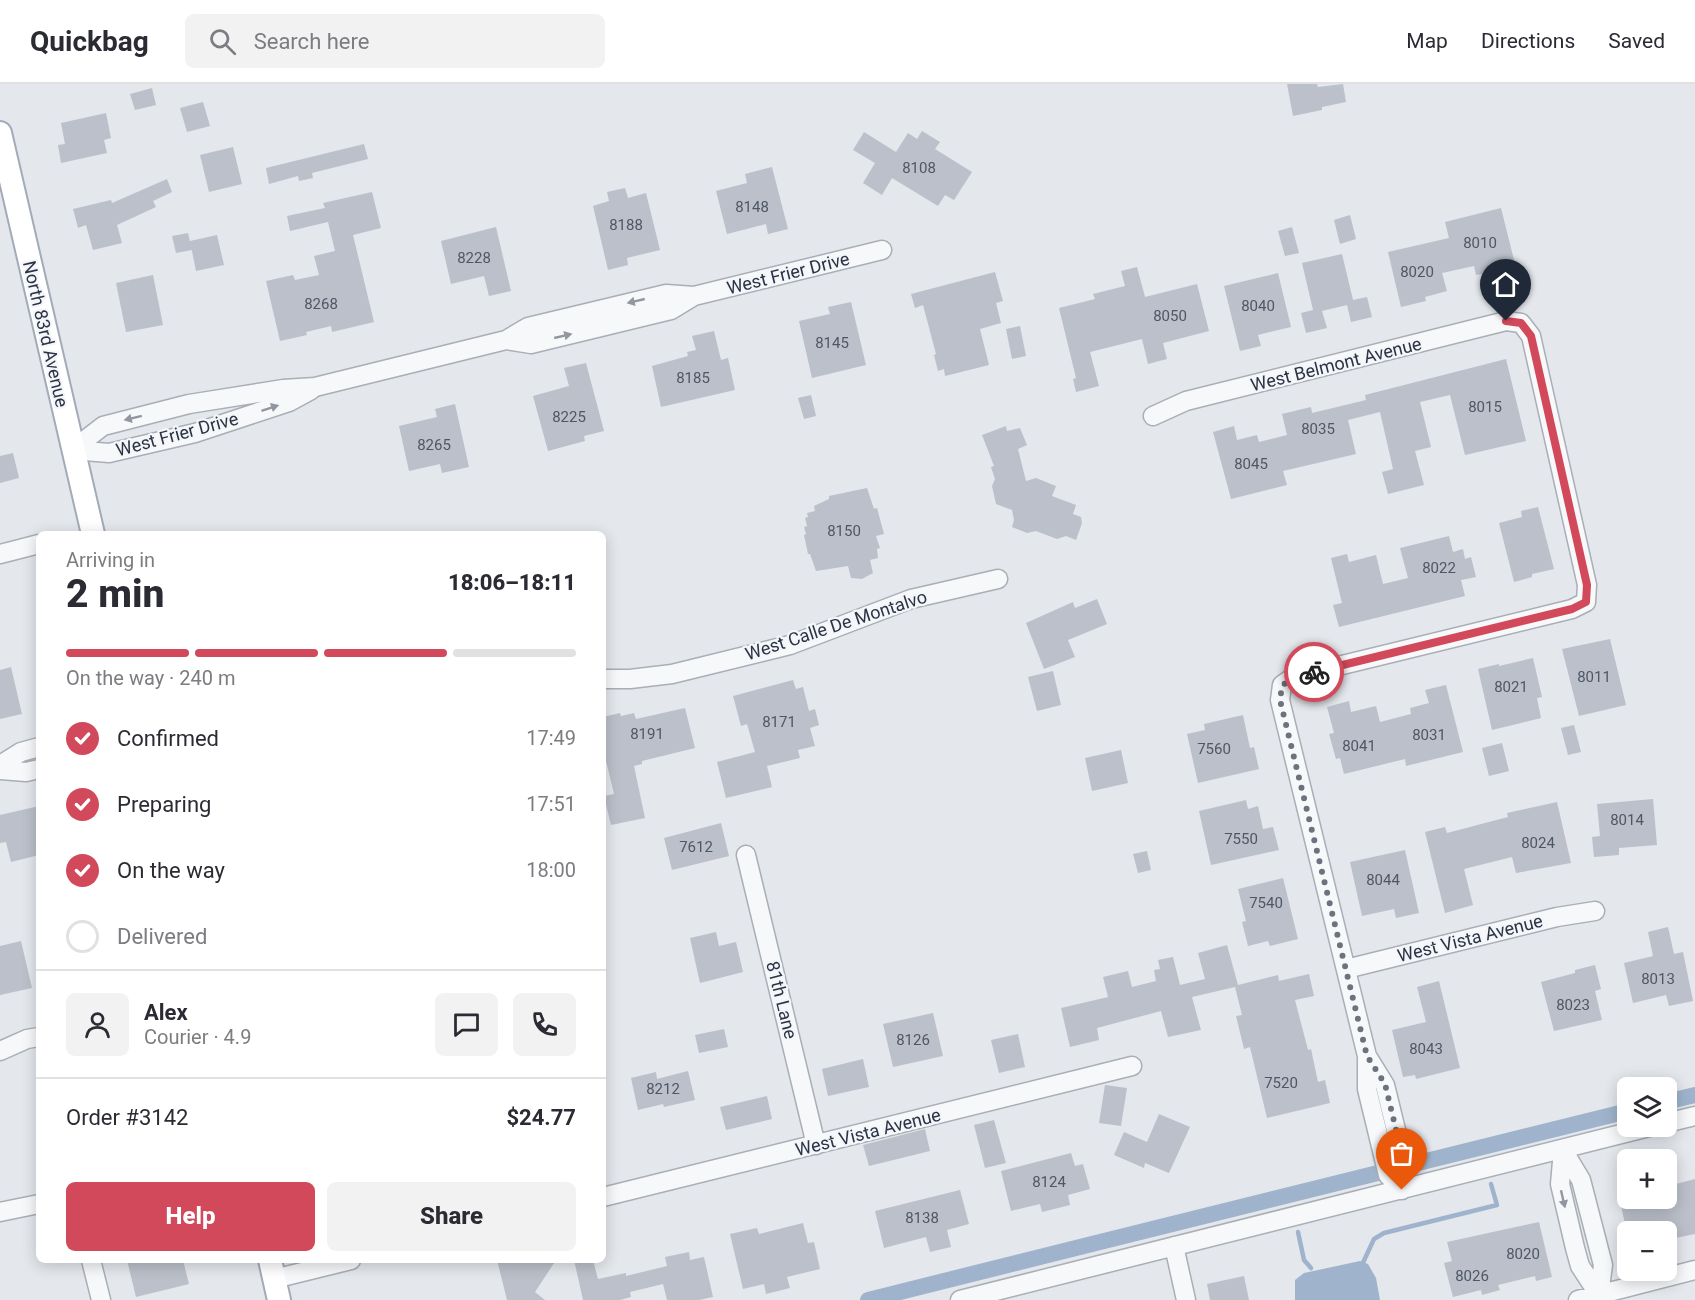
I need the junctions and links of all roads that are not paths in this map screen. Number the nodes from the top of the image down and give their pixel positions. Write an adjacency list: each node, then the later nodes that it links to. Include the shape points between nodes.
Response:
1 (0, 133): 7 (main road, North 83rd Avenue)
2 (882, 250): 3 (street, West Frier Drive, via 694,296 666,294 528,327 506,340)
3 (315, 387): 4 (street, West Frier Drive, via 283,389); 6 (street, West Frier Drive, one-way to 3, via 289,402)
4 (158, 412): 6 (street); 7 (street, West Frier Drive, one-way to 7, via 103,426)
5 (1153, 416): 19 (street, West Belmont Avenue, via 1186,401 1506,321 1521,323 1531,336 1587,585 1586,602 1572,609 1293,677 1282,686 1280,700)
6 (165, 440): 7 (street, West Frier Drive, via 109,453)
7 (72, 450): 8 (main road, North 83rd Avenue)
8 (89, 531)
9 (36, 545): 10 (street)
10 (0, 554)
11 (998, 579): 12 (street, West Calle De Montalvo, via 911,599 790,645 672,674)
12 (606, 679)
13 (36, 748): 14 (street)
14 (0, 765)
15 (0, 770): 16 (street)
16 (36, 770)
17 (747, 855): 29 (street, 81th Lane)
18 (1595, 911): 19 (street, West Vista Avenue, via 1557,916)
19 (1346, 969): 22 (street)
20 (36, 1038): 21 (street)
21 (0, 1051)
22 (1367, 1056): 24 (street, via 1385,1084); 25 (street, via 1367,1089)
23 (1132, 1066): 29 (street, West Vista Avenue)
24 (1390, 1105): 25 (street); 31 (street)
25 (1372, 1110): 31 (street)
26 (1695, 1116): 27 (street)
27 (1677, 1120)
28 (1617, 1136): 30 (street)
29 (816, 1145): 33 (street, West Vista Avenue)
30 (1563, 1150): 32 (street); 36 (street, via 1581,1180); 37 (street, one-way to 37, via 1560,1184)
31 (1396, 1168): 32 (street)
32 (1402, 1190): 38 (street)
33 (606, 1196)
34 (36, 1205): 35 (street)
35 (0, 1212)
36 (1591, 1219): 37 (street); 43 (street, via 1603,1264)
37 (1569, 1224): 43 (street, via 1581,1266)
38 (1174, 1246): 45 (street); 46 (street)
39 (92, 1263): 44 (street)
40 (340, 1263): 42 (street)
41 (1695, 1270): 43 (street)
42 (275, 1280)
43 (1599, 1295): 47 (street)
44 (101, 1300)
45 (960, 1300)
46 (1186, 1300)
47 (1578, 1300)

